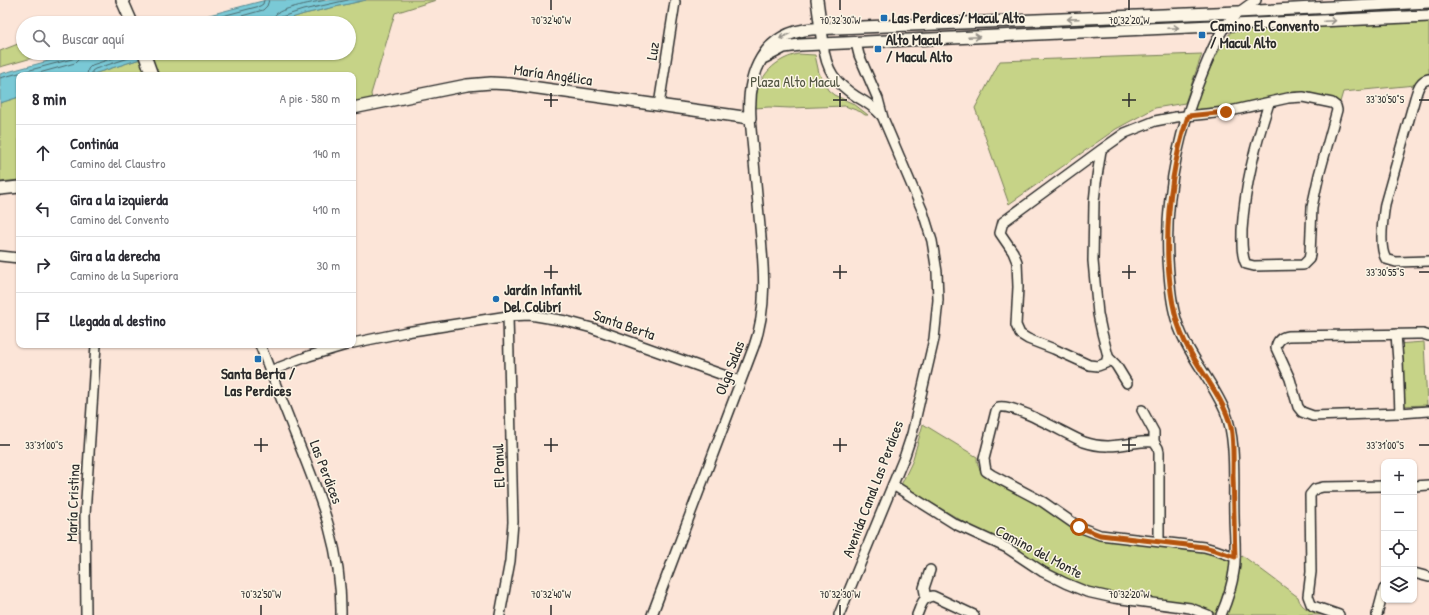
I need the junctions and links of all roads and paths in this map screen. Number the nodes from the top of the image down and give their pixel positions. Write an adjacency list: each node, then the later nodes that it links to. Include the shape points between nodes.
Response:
1 (122, 0): 7 (street)
2 (818, 0): 10 (street, Avenida Canal Las Perdices)
3 (1256, 0): 6 (street)
4 (676, 2): 18 (street, Luz)
5 (1429, 2): 6 (street)
6 (1238, 12): 9 (street); 10 (street, one-way to 10)
7 (129, 16)
8 (1429, 16): 9 (street, one-way to 8)
9 (1226, 25): 11 (street, one-way to 9); 20 (street, via 1218,36 1204,69)
10 (821, 29): 12 (street, Avenida Canal Las Perdices); 14 (street, one-way to 14, via 785,35 770,46)
11 (856, 43): 12 (street); 22 (street, Avenida Canal Las Perdices)
12 (823, 44): 14 (street, via 784,47 771,53); 22 (street, Avenida Canal Las Perdices, via 827,64 835,79)
13 (146, 60): 15 (street)
14 (761, 62): 21 (street, via 752,84)
15 (151, 72)
16 (1429, 79): 28 (street, via 1419,85 1385,204 1383,222 1383,251 1386,259 1396,262)
17 (1269, 103): 17 (street, via 1246,188 1243,255 1246,264 1254,266 1298,266 1306,262 1310,254 1312,207 1337,108 1332,103 1303,97); 20 (street, via 1226,112)
18 (659, 105): 19 (street, María Angélica, via 492,83 467,85); 21 (street, María Angélica)
19 (356, 107)
20 (1188, 116): 23 (street, via 1145,124 1125,133); 49 (street, via 1169,199 1170,289 1180,332 1222,405 1231,428)
21 (750, 118): 38 (street, Olga Salas, via 762,245 764,302 757,337)
22 (883, 118): 44 (street, Avenida Canal Las Perdices, via 928,227 935,256 938,287 936,326 921,397 912,434)
23 (1101, 150): 36 (street, via 1093,223 1093,261 1098,314); 36 (street, via 1003,222 1000,233 1017,262 1016,325 1020,334 1028,340 1089,365 1101,366)
24 (16, 187): 25 (street)
25 (0, 189)
26 (0, 256): 27 (street)
27 (16, 258)
28 (1429, 261)
29 (508, 316): 32 (street, Santa Berta); 38 (street, Santa Berta, via 530,316 578,324); 57 (street, El Panul, via 514,522)
30 (1396, 334): 31 (street); 42 (street); 42 (street, via 1288,336 1279,340 1276,348 1302,412 1312,416)
31 (1429, 336)
32 (356, 342)
33 (96, 348): 55 (street, María Cristina, via 85,514)
34 (261, 348): 37 (street, Las Perdices)
35 (336, 348): 37 (street)
36 (1108, 358): 39 (street, via 1116,365)
37 (270, 371): 56 (street, Las Perdices, via 328,521 338,565)
38 (740, 382): 58 (street, Olga Salas)
39 (1127, 383)
40 (1142, 410): 43 (street, via 1154,432)
41 (1429, 411): 42 (street)
42 (1400, 413)
43 (1154, 442): 48 (street, via 1159,452); 48 (street, via 1106,446 1091,444 1004,406 996,411 984,464 986,471 992,476 1044,502 1085,530 1100,535)
44 (893, 485): 59 (street, Avenida Canal Las Perdices); 62 (street, Camino del Monte, via 956,524 1007,548 1065,583 1087,592 1190,608)
45 (1429, 485): 46 (street)
46 (1417, 486)
47 (1381, 488): 64 (street, via 1323,487 1315,489 1310,495 1309,599 1313,606)
48 (1158, 542): 49 (street, via 1204,547)
49 (1235, 557): 63 (street, via 1232,585)
50 (930, 570): 53 (street, via 924,588)
51 (1417, 574): 52 (street)
52 (1429, 577)
53 (926, 598): 60 (street); 61 (street, via 936,596)
54 (1381, 600): 65 (street)
55 (86, 615)
56 (341, 615)
57 (500, 615)
58 (652, 615)
59 (839, 615)
60 (917, 615)
61 (974, 615)
62 (1208, 615)
63 (1221, 615)
64 (1339, 615)
65 (1377, 615)

